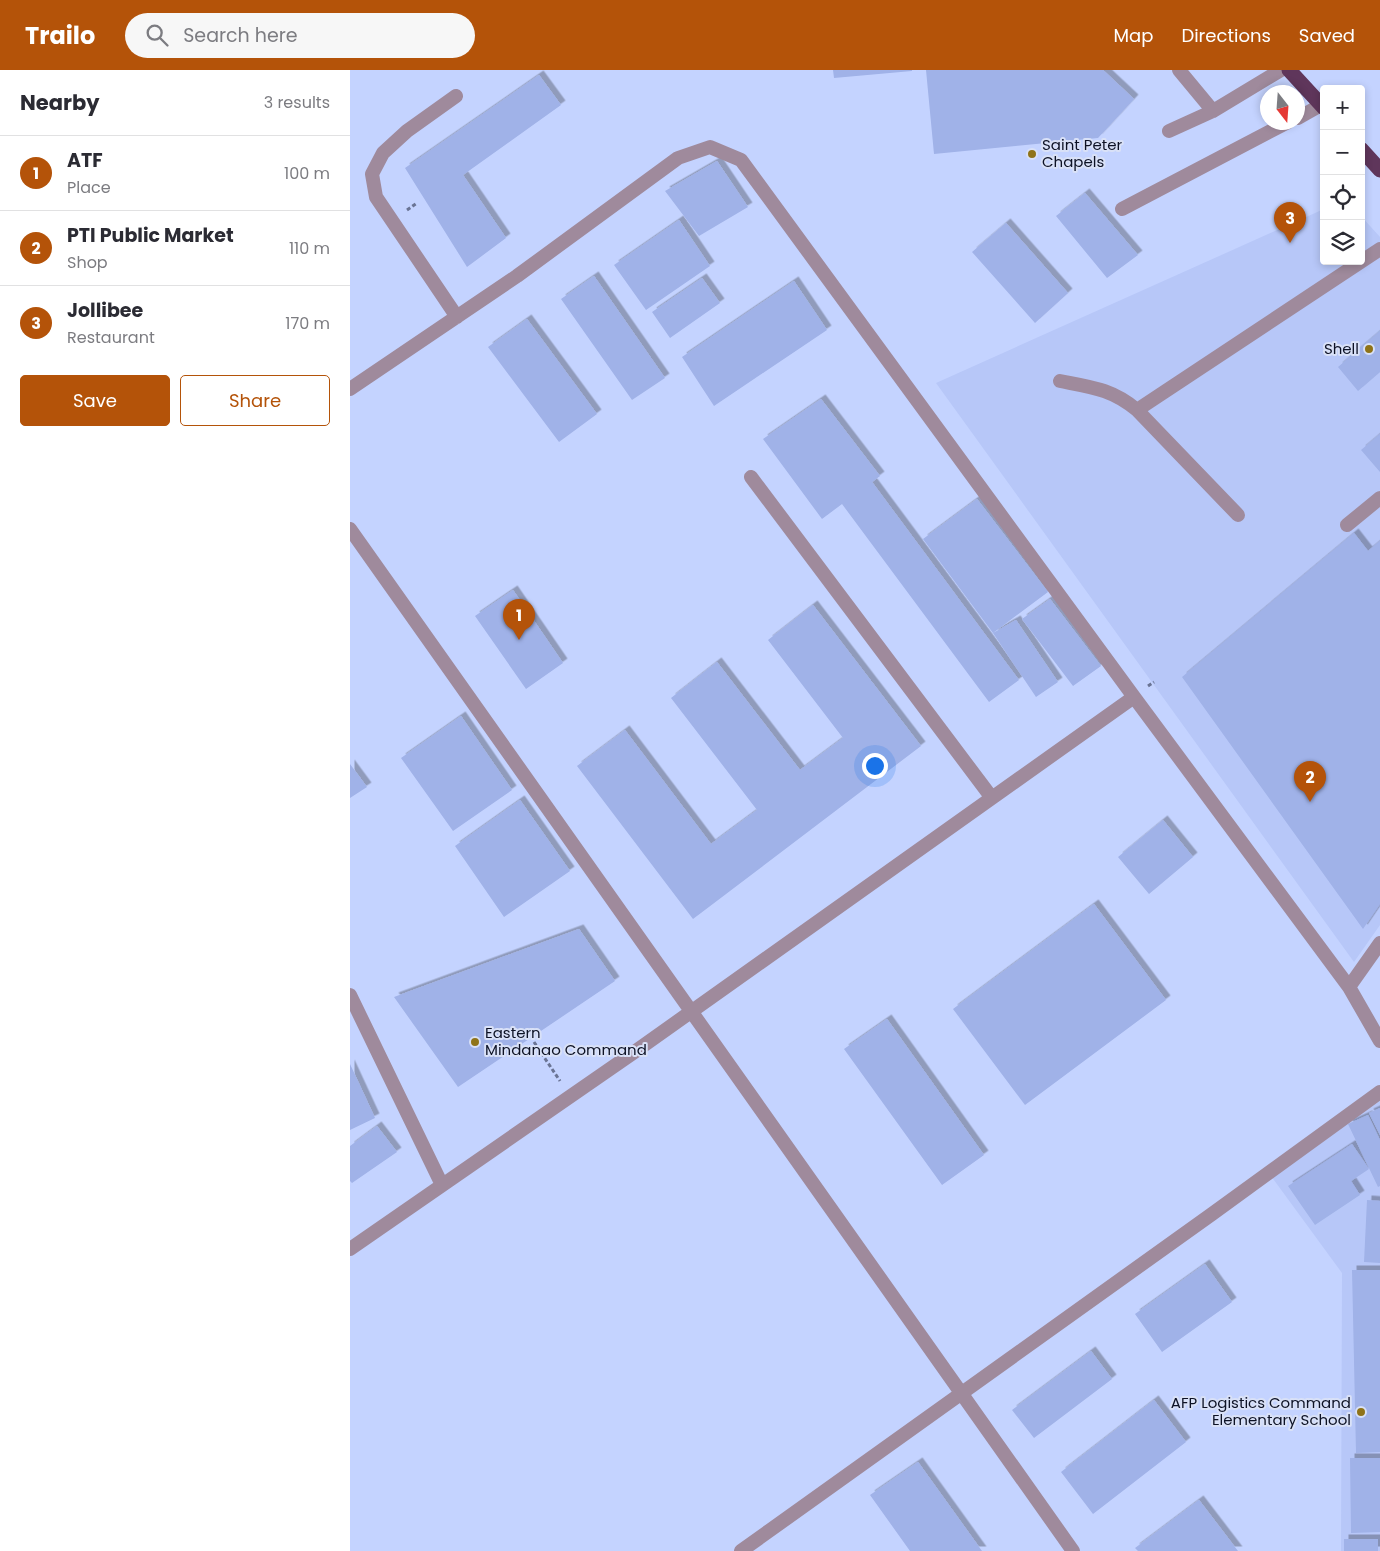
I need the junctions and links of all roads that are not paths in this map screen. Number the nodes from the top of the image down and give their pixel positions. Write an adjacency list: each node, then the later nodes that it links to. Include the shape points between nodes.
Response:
1 (1179, 70): 6 (lane)
2 (1292, 71): 4 (highway); 6 (lane)
3 (456, 96): 14 (lane, via 407,131 383,153 372,174 376,196)
4 (1320, 105)
5 (1320, 108): 7 (lane)
6 (1213, 111): 9 (lane)
7 (1305, 115)
8 (1273, 130): 12 (lane)
9 (1169, 131)
10 (1365, 153): 11 (highway)
11 (1380, 170)
12 (1122, 209)
13 (1380, 249): 17 (lane)
14 (457, 317): 16 (lane); 23 (lane, via 678,158 710,147 741,160)
15 (1060, 380): 17 (lane, via 1103,390 1123,398)
16 (350, 389)
17 (1137, 410): 20 (lane)
18 (751, 477): 24 (lane)
19 (1380, 498): 21 (lane)
20 (1238, 514)
21 (1347, 525)
22 (350, 529): 28 (lane)
23 (1134, 697): 24 (lane); 26 (lane)
24 (992, 798): 28 (lane)
25 (1380, 944): 26 (lane)
26 (1349, 987): 29 (lane)
27 (350, 995): 31 (lane)
28 (691, 1011): 31 (lane); 33 (lane)
29 (1380, 1042)
30 (1380, 1092): 33 (lane)
31 (442, 1185): 32 (lane)
32 (350, 1249)
33 (962, 1394): 34 (lane); 35 (lane)
34 (741, 1551)
35 (1073, 1551)

